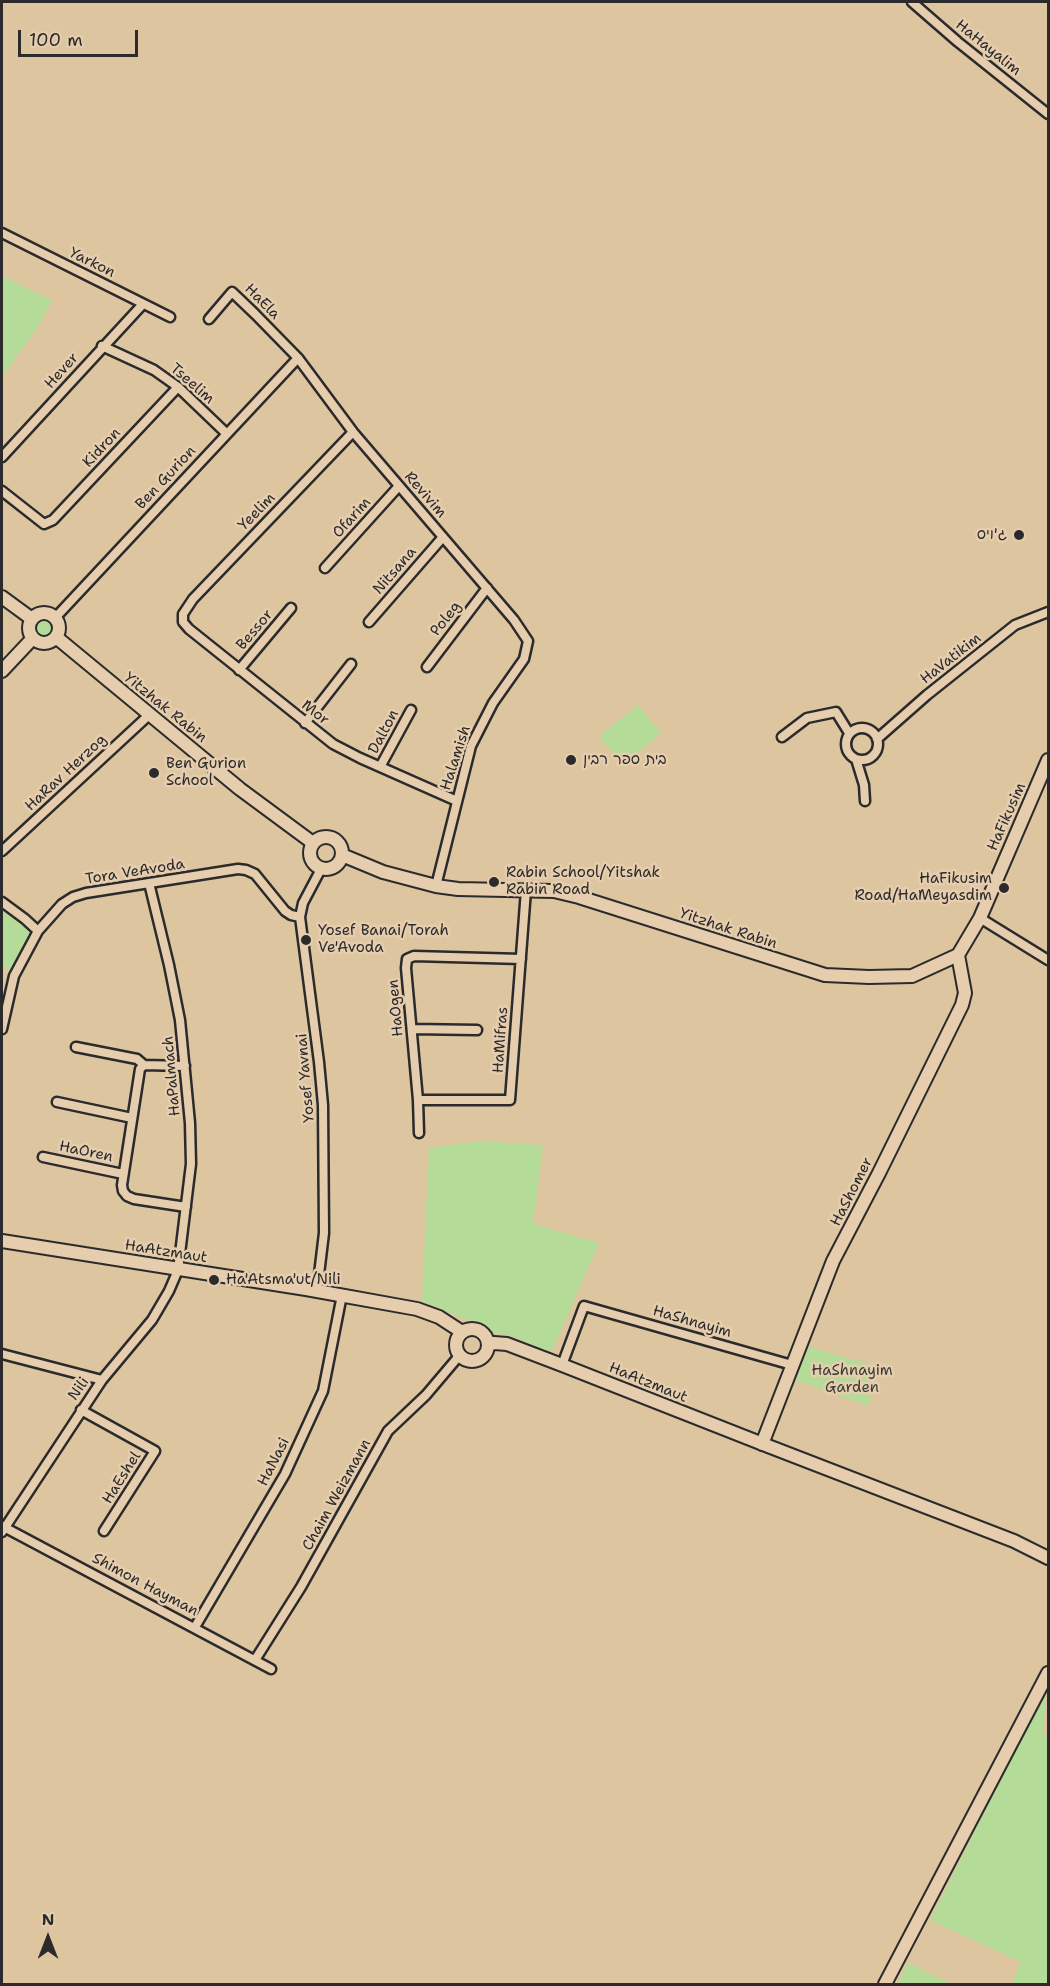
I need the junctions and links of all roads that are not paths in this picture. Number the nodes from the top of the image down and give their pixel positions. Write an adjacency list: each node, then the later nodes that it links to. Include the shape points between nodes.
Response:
1 (912, 2): 2 (street, HaHayalim)
2 (1048, 114)
3 (2, 233): 4 (street, Yarkon)
4 (143, 304): 5 (street, Yarkon); 7 (street, Hever)
5 (170, 317)
6 (209, 319): 8 (street, HaEla, via 232,292)
7 (102, 346): 9 (street, Tseelim, via 154,370); 12 (street, Hever)
8 (298, 358): 10 (street, Revivim); 11 (street, Ben Gurion)
9 (178, 387): 11 (street, Tseelim); 14 (street, Kidron, via 53,520 44,524)
10 (353, 432): 13 (street, Revivim); 21 (street, Yeelim)
11 (227, 434): 22 (street, Ben Gurion)
12 (2, 457)
13 (399, 486): 15 (street, Revivim); 16 (street, Ofarim)
14 (2, 491)
15 (442, 537): 17 (street, Revivim); 24 (street, Nitsana)
16 (326, 568)
17 (487, 588): 27 (street, Revivim, via 524,633); 29 (street, Poleg)
18 (2, 597): 23 (street)
19 (291, 608): 30 (street, Bessor)
20 (1048, 612): 37 (street, HaVatikim, via 1015,625)
21 (183, 614): 30 (street, Mor, via 189,629)
22 (55, 618): 23 (street, via 40,613); 26 (street, via 59,627)
23 (32, 619): 25 (street, via 29,627)
24 (369, 622)
25 (33, 638): 26 (street, via 42,643); 31 (street)
26 (56, 638): 33 (street, Yitzhak Rabin)
27 (526, 649): 41 (street, Halamish, via 519,668 478,729)
28 (351, 664): 34 (street)
29 (427, 667)
30 (239, 670): 34 (street, Mor)
31 (2, 671)
32 (411, 710): 40 (street, Dalton)
33 (149, 715): 43 (street, Yitzhak Rabin); 44 (street, HaRav Herzog)
34 (305, 723): 40 (street, Mor, via 333,744)
35 (849, 732): 36 (street, via 836,712 807,718); 37 (street, via 863,727); 38 (street, via 846,747)
36 (782, 736)
37 (878, 739): 38 (street, via 871,757)
38 (856, 759): 42 (street)
39 (1048, 760): 52 (street, HaFikusim)
40 (380, 767): 41 (street, Mor)
41 (457, 801): 48 (street, Halamish)
42 (865, 801)
43 (313, 843): 45 (street, via 329,837 339,844); 46 (street, via 310,858)
44 (2, 850)
45 (342, 855): 46 (street, via 335,867); 48 (street, Yitzhak Rabin, via 383,872)
46 (321, 869): 51 (street, Yosef Yavnai)
47 (149, 884): 51 (street, Tora VeAvoda, via 246,870 255,874 285,911); 53 (street, Tora VeAvoda, via 73,897); 62 (street, HaPalmach, via 170,964)
48 (436, 886): 49 (street, Yitzhak Rabin)
49 (526, 890): 54 (street, Yitzhak Rabin, via 579,897 825,975 912,976); 55 (street, HaMifras)
50 (2, 902): 53 (street)
51 (300, 917): 72 (street, Yosef Yavnai, via 320,1062 324,1129 324,1233)
52 (980, 918): 54 (street); 56 (street)
53 (38, 931): 57 (street, Tora VeAvoda, via 14,976)
54 (958, 956): 79 (street, HaShomer, via 965,993 962,1005 833,1261)
55 (521, 959): 58 (street, HaOgen, via 407,959); 63 (street, HaMifras, via 510,1100)
56 (1048, 960)
57 (2, 1029)
58 (412, 1029): 59 (street); 63 (street, HaOgen)
59 (477, 1030)
60 (76, 1047): 61 (street, via 137,1059)
61 (144, 1065): 62 (street); 65 (street, HaOren, via 140,1069)
62 (185, 1066): 69 (street, HaPalmach, via 191,1164)
63 (418, 1100): 66 (street, HaOgen)
64 (57, 1102): 65 (street)
65 (132, 1118): 68 (street, HaOren)
66 (418, 1134)
67 (43, 1157): 68 (street, HaOren)
68 (123, 1174): 69 (street, HaOren, via 127,1196)
69 (186, 1207): 71 (street, HaPalmach)
70 (2, 1241): 71 (street, HaAtzmaut)
71 (178, 1270): 72 (street, HaAtzmaut); 80 (street, Nili, via 152,1320)
72 (317, 1291): 73 (street, HaAtzmaut)
73 (342, 1295): 74 (street, HaAtzmaut, via 417,1309); 86 (street, HaNasi, via 323,1390 285,1474)
74 (462, 1332): 75 (street, via 481,1332); 77 (street, via 455,1346)
75 (488, 1345): 77 (street, via 477,1360); 78 (street, HaAtzmaut, via 507,1344)
76 (2, 1354): 80 (street)
77 (459, 1356): 87 (street, Chaim Weizmann, via 388,1431 301,1587)
78 (562, 1365): 79 (street, HaShnayim, via 584,1306); 82 (street, HaAtzmaut)
79 (792, 1365): 82 (street, HaShomer)
80 (102, 1380): 81 (street, Nili)
81 (81, 1410): 83 (street, Nili); 84 (street, HaEshel, via 155,1451)
82 (762, 1444): 85 (street, HaAtzmaut, via 1014,1541)
83 (3, 1528): 86 (street, Shimon Hayman)
84 (104, 1531)
85 (1048, 1558)
86 (195, 1627): 87 (street, Shimon Hayman)
87 (255, 1660): 88 (street, Shimon Hayman)
88 (271, 1669)
89 (1048, 1673): 90 (street)
90 (885, 1984)

